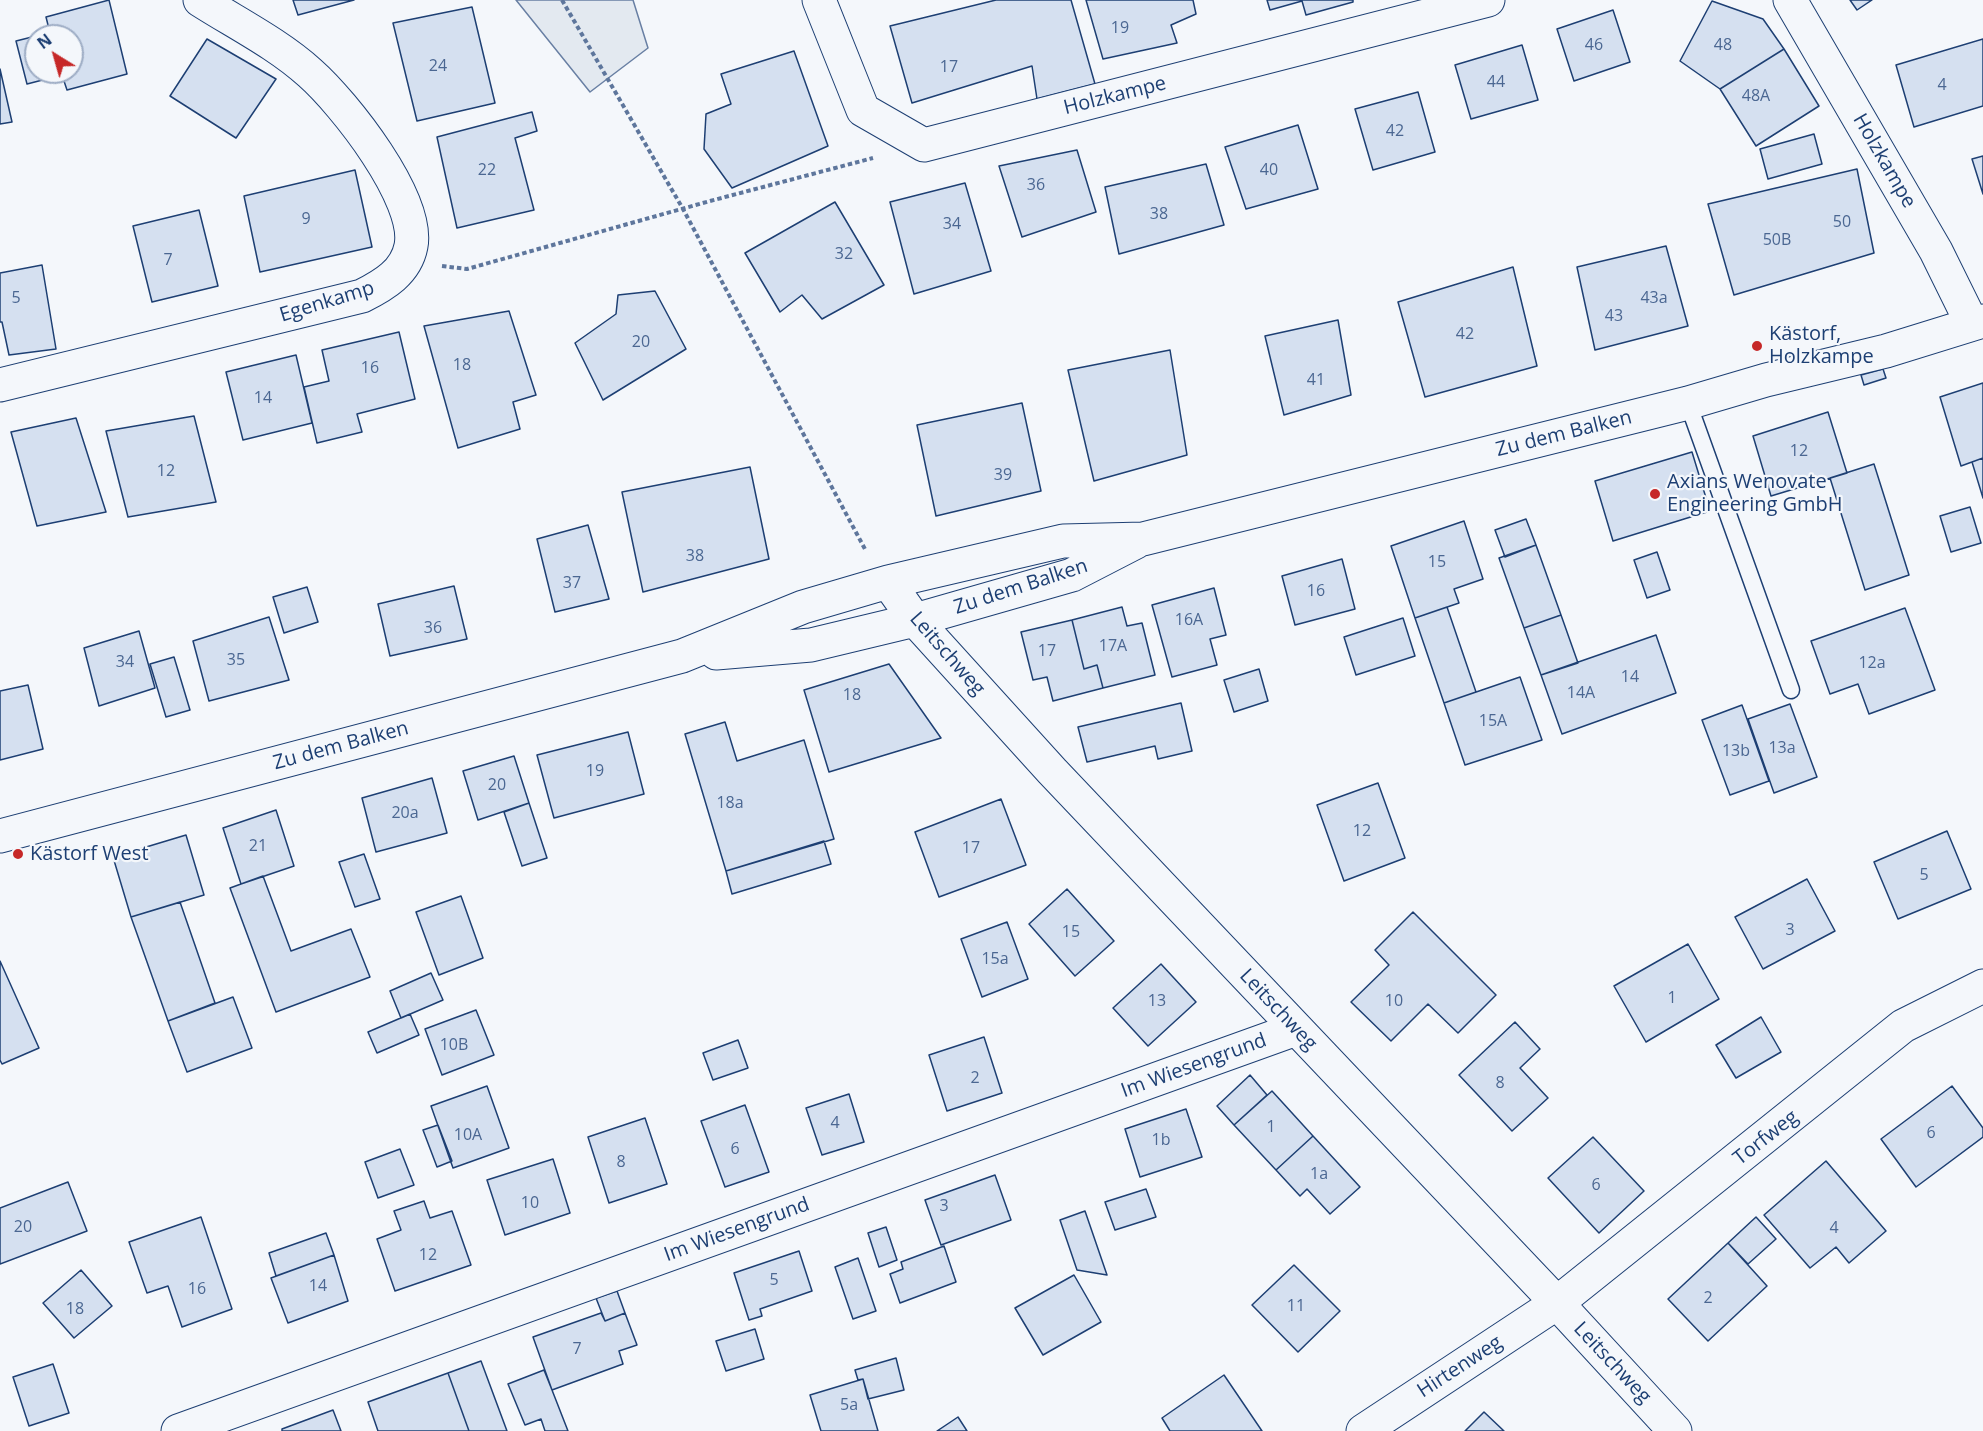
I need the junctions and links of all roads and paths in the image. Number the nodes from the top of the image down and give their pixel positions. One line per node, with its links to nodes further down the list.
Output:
1 (200, 0): 8 (street, Egenkamp)
2 (562, 0): 7 (path)
3 (819, 0): 6 (street)
4 (1488, 0): 6 (street, Holzkampe)
5 (1790, 0): 9 (street, Holzkampe)
6 (924, 145): 7 (path)
7 (683, 209): 8 (path); 13 (path)
8 (406, 261): 10 (street, Egenkamp)
9 (1978, 323): 11 (street, Zu dem Balken)
10 (0, 385)
11 (1688, 403): 12 (street, Zu dem Balken); 16 (lane)
12 (1143, 539): 13 (street, Zu dem Balken); 14 (street, Zu dem Balken)
13 (888, 582): 14 (street, Leitschweg); 15 (street, Zu dem Balken)
14 (915, 620): 15 (street, Zu dem Balken); 19 (street, Leitschweg)
15 (682, 656): 17 (street, Zu dem Balken)
16 (1791, 690)
17 (0, 836)
18 (1983, 986): 20 (street, Torfweg)
19 (1296, 1029): 20 (street, Leitschweg); 21 (street, Im Wiesengrund)
20 (1557, 1303): 22 (street, Hirtenweg); 23 (street, Leitschweg)
21 (178, 1431)
22 (1363, 1431)
23 (1675, 1431)

